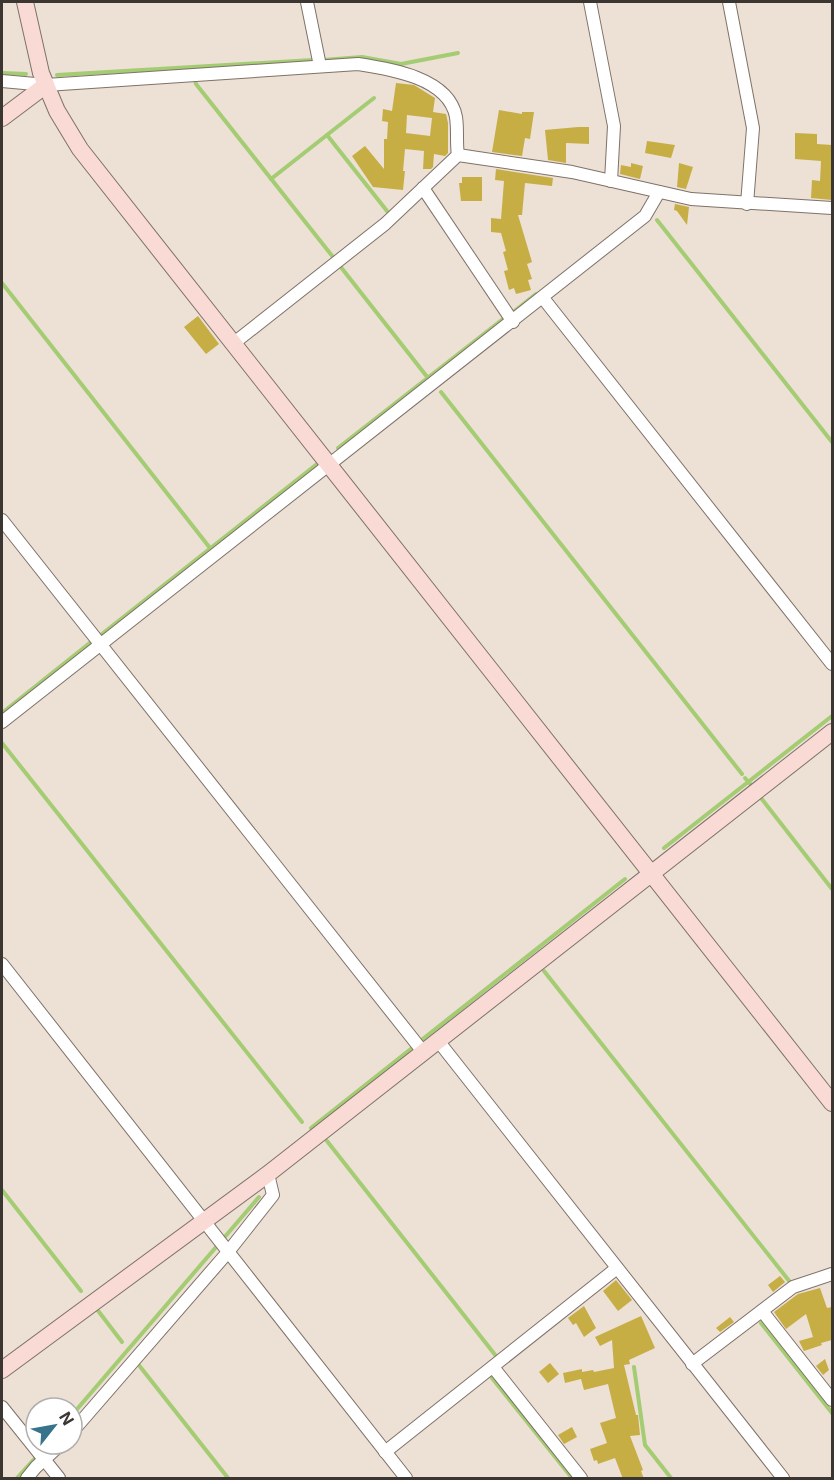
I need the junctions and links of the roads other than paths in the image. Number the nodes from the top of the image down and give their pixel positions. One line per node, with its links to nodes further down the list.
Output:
1 (25, 2): 7 (street)
2 (307, 2): 5 (street)
3 (590, 2): 10 (street)
4 (729, 2): 13 (street)
5 (320, 66): 7 (street); 9 (street)
6 (2, 81): 7 (street)
7 (46, 85): 8 (street); 17 (street)
8 (2, 118)
9 (458, 155): 10 (street); 11 (street)
10 (611, 181): 12 (street)
11 (423, 188): 16 (street); 17 (street)
12 (658, 192): 13 (street); 15 (street)
13 (747, 204): 14 (street)
14 (832, 210)
15 (543, 297): 16 (street); 21 (street)
16 (513, 322): 18 (street)
17 (234, 343): 18 (street)
18 (329, 465): 20 (street); 24 (street)
19 (2, 520): 20 (street)
20 (100, 644): 22 (street); 27 (street)
21 (832, 664)
22 (2, 722)
23 (832, 732): 24 (street)
24 (652, 873): 26 (street); 28 (street)
25 (2, 964): 30 (street)
26 (439, 1042): 27 (street); 32 (street)
27 (424, 1053): 29 (street)
28 (832, 1103)
29 (268, 1174): 30 (street); 31 (street)
30 (204, 1222): 31 (street); 37 (street)
31 (223, 1245): 40 (street); 42 (street)
32 (617, 1268): 35 (street); 36 (street)
33 (832, 1274): 34 (street)
34 (762, 1311): 35 (street); 38 (street)
35 (692, 1364): 48 (street)
36 (493, 1367): 42 (street); 47 (street)
37 (2, 1370)
38 (831, 1396)
39 (2, 1407): 41 (street)
40 (84, 1417)
41 (24, 1435)
42 (385, 1452): 46 (street)
43 (40, 1456): 44 (street); 45 (street)
44 (27, 1479)
45 (58, 1479)
46 (406, 1479)
47 (581, 1479)
48 (783, 1479)

